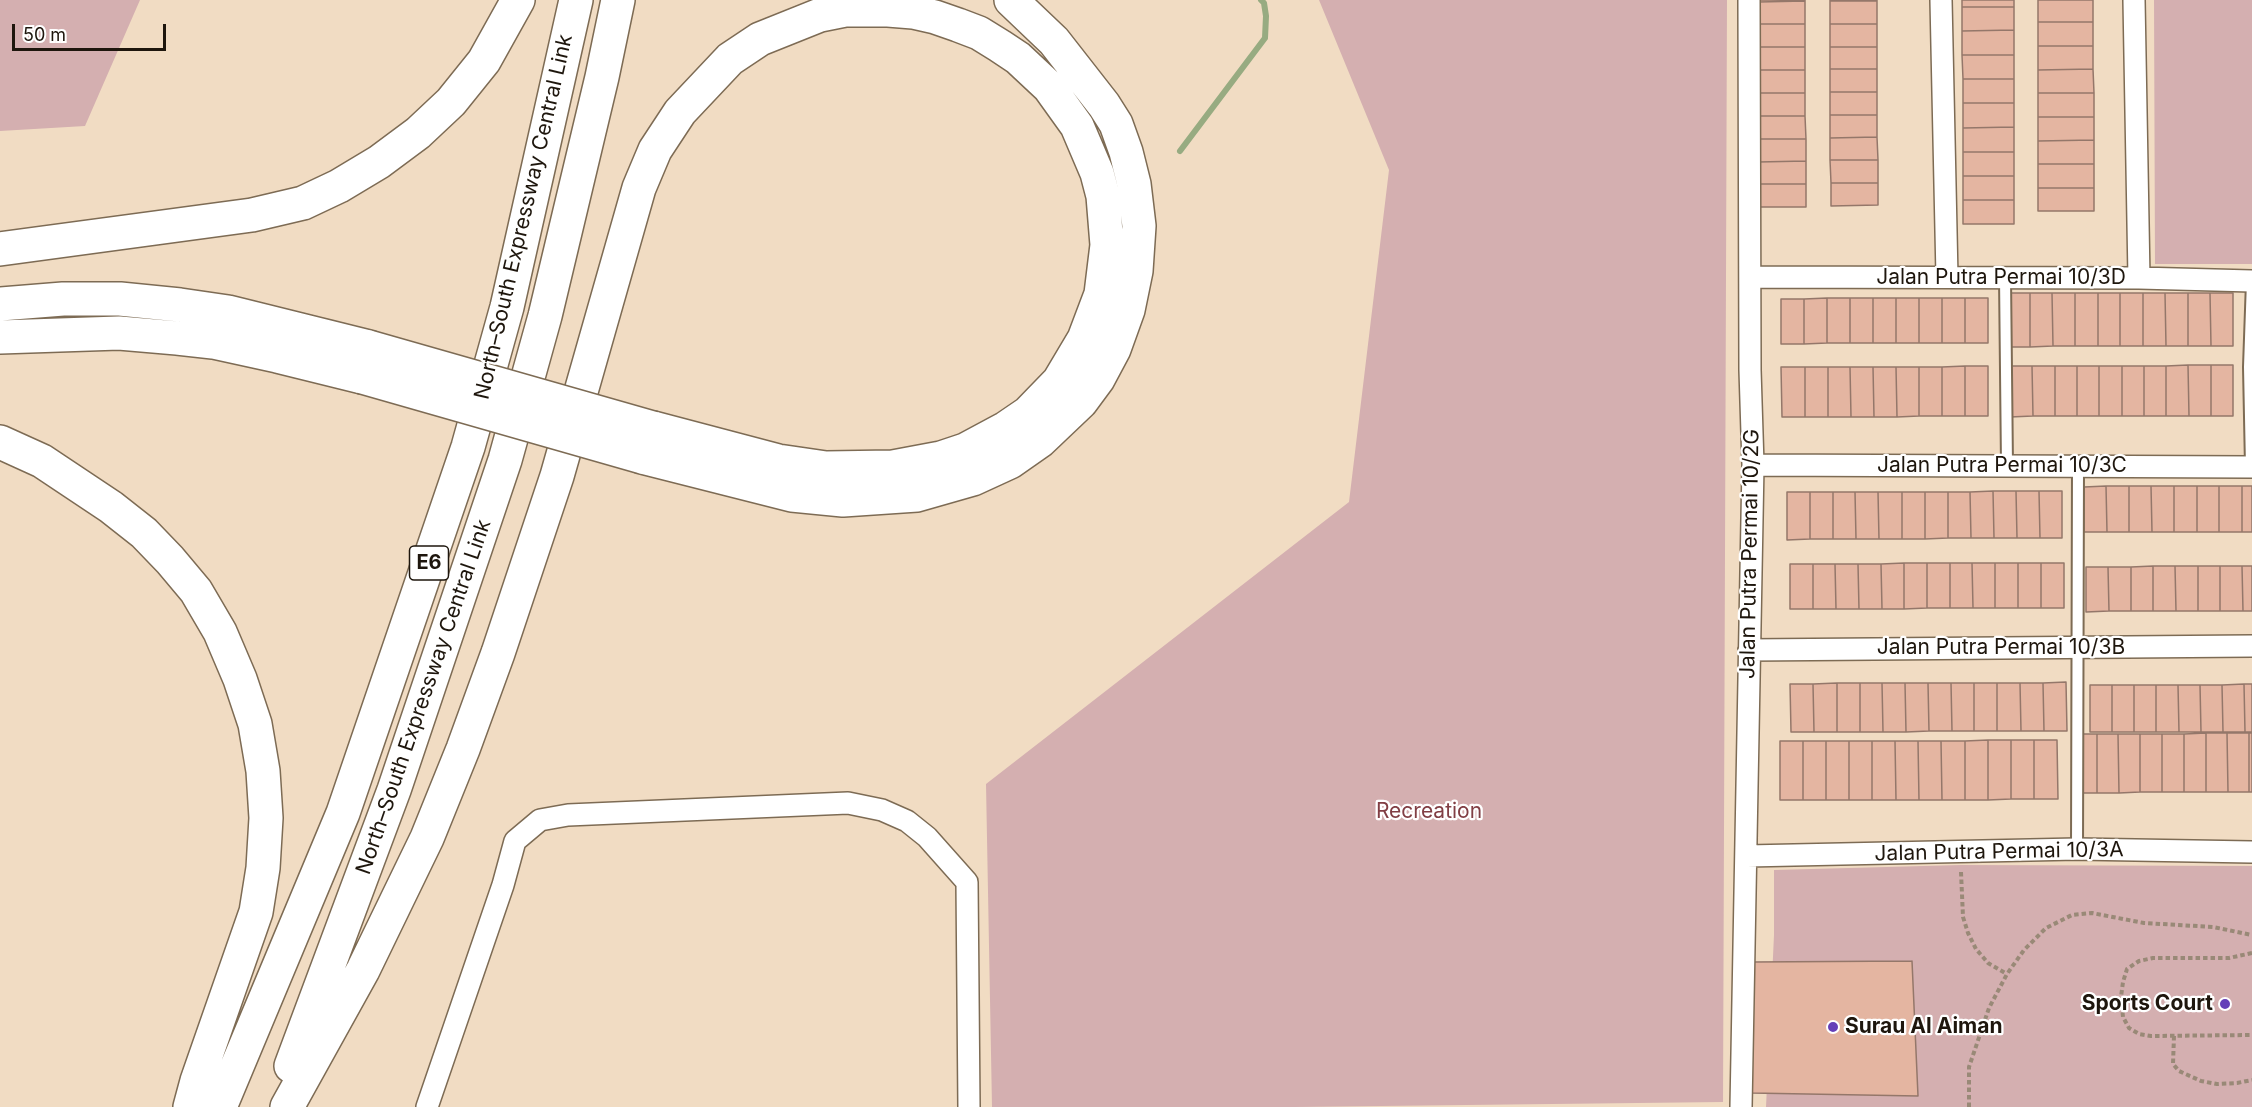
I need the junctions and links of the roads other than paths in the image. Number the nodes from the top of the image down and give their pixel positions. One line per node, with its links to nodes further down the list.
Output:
1 (518, 0): 8 (highway)
2 (576, 0): 30 (highway, North–South Expressway Central Link / E6)
3 (618, 0): 31 (highway, North–South Expressway Central Link / E6)
4 (1011, 0): 18 (highway)
5 (1749, 0): 9 (street, Jalan Putra Permai 10/2G)
6 (1941, 0): 11 (street)
7 (2134, 0): 12 (street)
8 (0, 249)
9 (1751, 277): 11 (street, Jalan Putra Permai 10/3D); 19 (street, Jalan Putra Permai 10/2G)
10 (2005, 277): 11 (street, Jalan Putra Permai 10/3D); 12 (street, Jalan Putra Permai 10/3D); 20 (lane)
11 (1947, 278)
12 (2139, 278): 13 (street, Jalan Putra Permai 10/3D)
13 (2252, 280): 22 (lane)
14 (0, 304): 16 (highway)
15 (0, 337): 16 (highway)
16 (365, 362): 18 (highway, bridge)
17 (0, 442): 29 (highway)
18 (648, 442): 32 (highway)
19 (1753, 465): 20 (street, Jalan Putra Permai 10/3C); 25 (street, Jalan Putra Permai 10/2G)
20 (2007, 466): 21 (street, Jalan Putra Permai 10/3C)
21 (2078, 466): 22 (street, Jalan Putra Permai 10/3C); 24 (lane)
22 (2251, 467)
23 (2252, 646): 24 (street, Jalan Putra Permai 10/3B)
24 (2079, 648): 25 (street, Jalan Putra Permai 10/3B); 26 (lane)
25 (1749, 650): 28 (street, Jalan Putra Permai 10/2G)
26 (2077, 849): 27 (street, Jalan Putra Permai 10/3A); 28 (street, Jalan Putra Permai 10/3A)
27 (2252, 852)
28 (1747, 856): 35 (street, Jalan Putra Permai 10/2G)
29 (190, 1107)
30 (220, 1107)
31 (275, 1107)
32 (287, 1107)
33 (427, 1107): 34 (street)
34 (969, 1107)
35 (1741, 1107)

